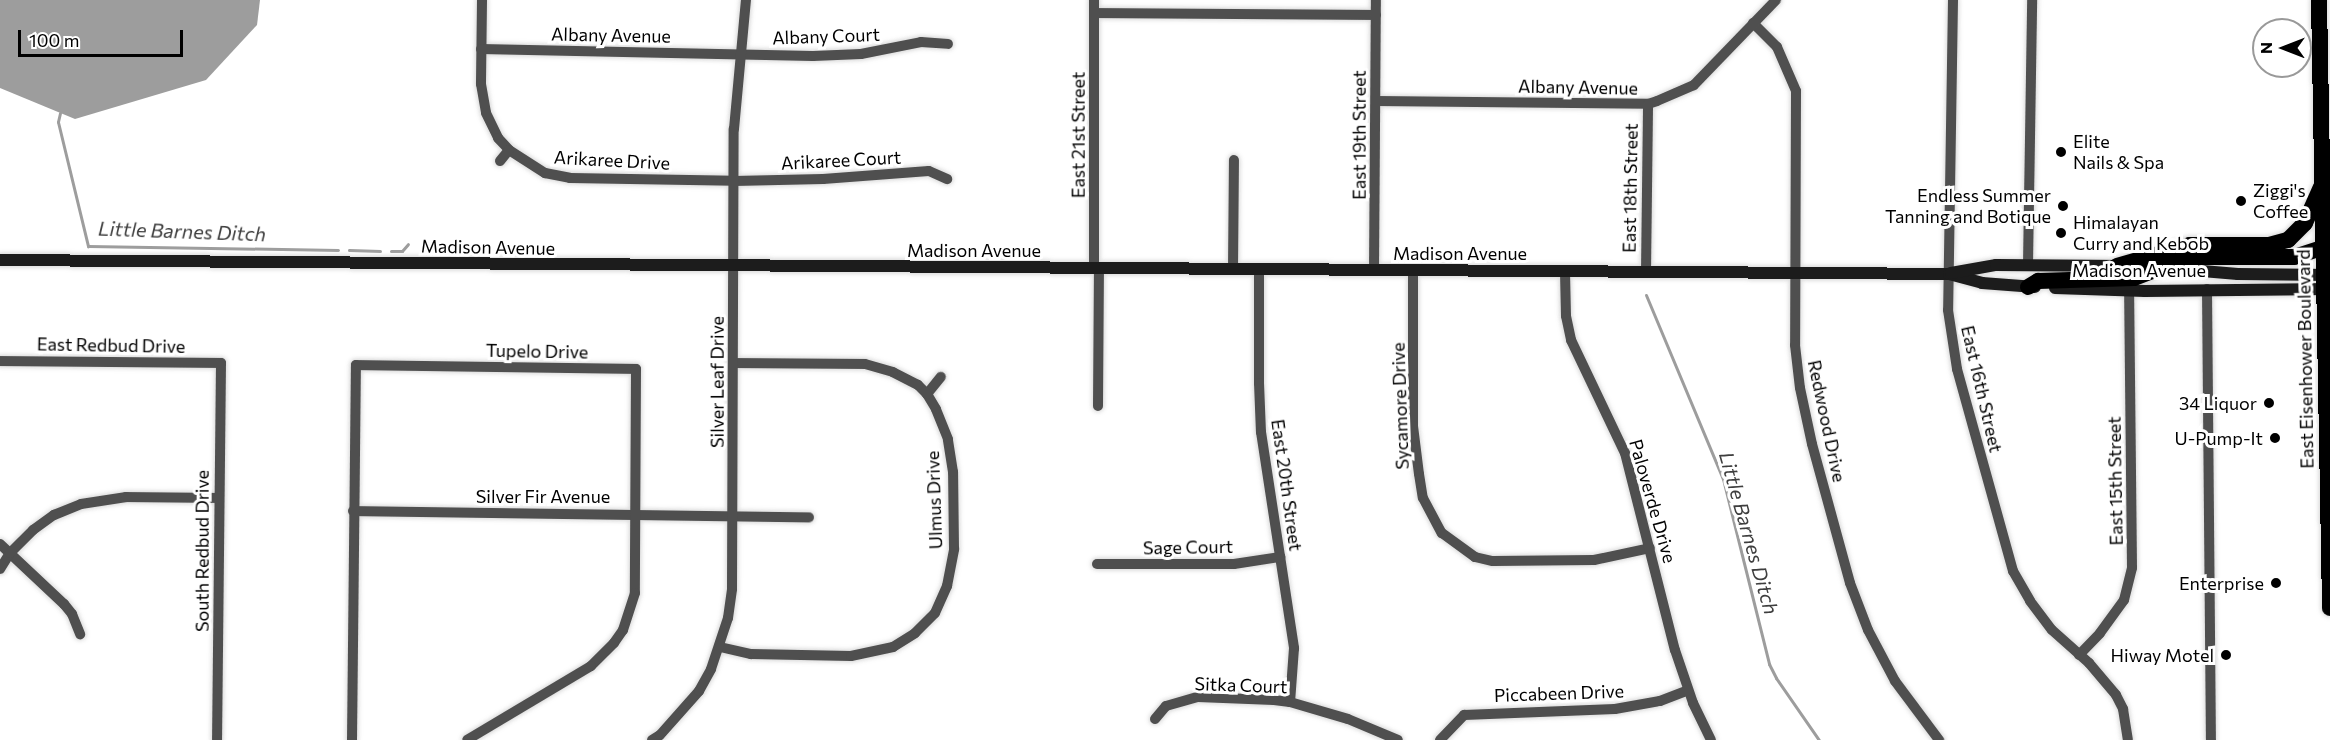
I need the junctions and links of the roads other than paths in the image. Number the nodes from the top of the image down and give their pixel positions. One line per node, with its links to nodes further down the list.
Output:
1 (482, 0): 13 (street, Arikaree Drive)
2 (746, 0): 14 (street, Silver Leaf Drive)
3 (1094, 0): 9 (street, East 21st Street)
4 (1376, 0): 10 (street, East 19th Street)
5 (1776, 0): 11 (street, Albany Avenue)
6 (1953, 0): 37 (street, East 16th Street)
7 (2032, 0): 25 (street)
8 (2319, 0): 22 (highway, East Eisenhower Boulevard)
9 (1094, 13): 10 (street); 29 (street, East 21st Street)
10 (1376, 15): 15 (street, East 19th Street)
11 (1753, 23): 16 (street, Albany Avenue); 36 (street, Redwood Drive)
12 (948, 44): 14 (street, Albany Court)
13 (481, 49): 14 (street, Albany Avenue); 17 (street, Arikaree Drive)
14 (740, 53): 21 (street, Silver Leaf Drive)
15 (1376, 101): 16 (street, Albany Avenue); 32 (street, East 19th Street)
16 (1648, 104): 35 (street, East 18th Street)
17 (509, 150): 18 (street); 21 (street, Arikaree Drive)
18 (500, 160)
19 (1234, 160): 30 (street)
20 (947, 179): 21 (street, Arikaree Court)
21 (734, 181): 27 (street, Silver Leaf Drive)
22 (2322, 186): 23 (highway, East Eisenhower Boulevard); 26 (highway)
23 (2326, 248): 28 (highway); 38 (highway, East Eisenhower Boulevard)
24 (0, 261): 27 (main road, Madison Avenue)
25 (2028, 265): 26 (main road, Madison Avenue); 37 (main road, Madison Avenue)
26 (2117, 266): 28 (main road, Madison Avenue)
27 (734, 267): 29 (main road, Madison Avenue); 45 (street, Silver Leaf Drive)
28 (2163, 268): 38 (main road, Madison Avenue); 39 (highway)
29 (1097, 269): 30 (main road, Madison Avenue); 48 (street, East 21st Street)
30 (1233, 270): 31 (main road, Madison Avenue)
31 (1259, 270): 32 (main road, Madison Avenue); 57 (street, East 20th Street)
32 (1374, 271): 33 (main road, Madison Avenue)
33 (1413, 271): 34 (main road, Madison Avenue); 55 (street, Sycamore Drive)
34 (1565, 272): 35 (main road, Madison Avenue); 55 (street, Paloverde Drive)
35 (1646, 272): 36 (main road, Madison Avenue)
36 (1796, 273): 37 (main road, Madison Avenue); 74 (street, Redwood Drive)
37 (1948, 274): 39 (main road, Madison Avenue); 63 (street, East 16th Street)
38 (2327, 282): 40 (main road, Madison Avenue); 42 (highway, East Eisenhower Boulevard)
39 (2028, 287): 41 (main road, Madison Avenue)
40 (2207, 289): 41 (main road, Madison Avenue); 76 (street)
41 (2129, 291): 63 (street, East 15th Street)
42 (2327, 337): 60 (highway, East Eisenhower Boulevard)
43 (0, 361): 44 (street, East Redbud Drive)
44 (221, 363): 49 (street, South Redbud Drive)
45 (734, 363): 47 (street); 52 (street, Silver Leaf Drive)
46 (941, 377): 47 (street)
47 (927, 394): 62 (street, Ulmus Drive)
48 (1098, 406)
49 (219, 498): 56 (street); 68 (street, South Redbud Drive)
50 (353, 511): 51 (street, Silver Fir Avenue); 51 (street, Tupelo Drive); 69 (street, Tupelo Drive)
51 (635, 514): 52 (street, Silver Fir Avenue); 70 (street, Tupelo Drive)
52 (732, 516): 53 (street, Silver Fir Avenue); 62 (street, Silver Leaf Drive)
53 (809, 517)
54 (0, 544): 56 (street)
55 (1650, 549): 64 (street, Paloverde Drive)
56 (9, 553): 59 (street); 61 (street)
57 (1280, 557): 58 (street, Sage Court); 65 (street, East 20th Street)
58 (1097, 564)
59 (0, 568)
60 (2330, 608)
61 (80, 634)
62 (720, 647): 67 (street, Silver Leaf Drive)
63 (2079, 655): 75 (street, East 16th Street)
64 (1688, 690): 72 (street, Piccabeen Drive); 73 (street, Paloverde Drive)
65 (1290, 702): 66 (street, Sitka Court); 71 (street, Sitka Court)
66 (1155, 719)
67 (659, 738)
68 (218, 740)
69 (352, 740)
70 (467, 740)
71 (1398, 740)
72 (1440, 740)
73 (1711, 740)
74 (1939, 740)
75 (2128, 740)
76 (2211, 740)

